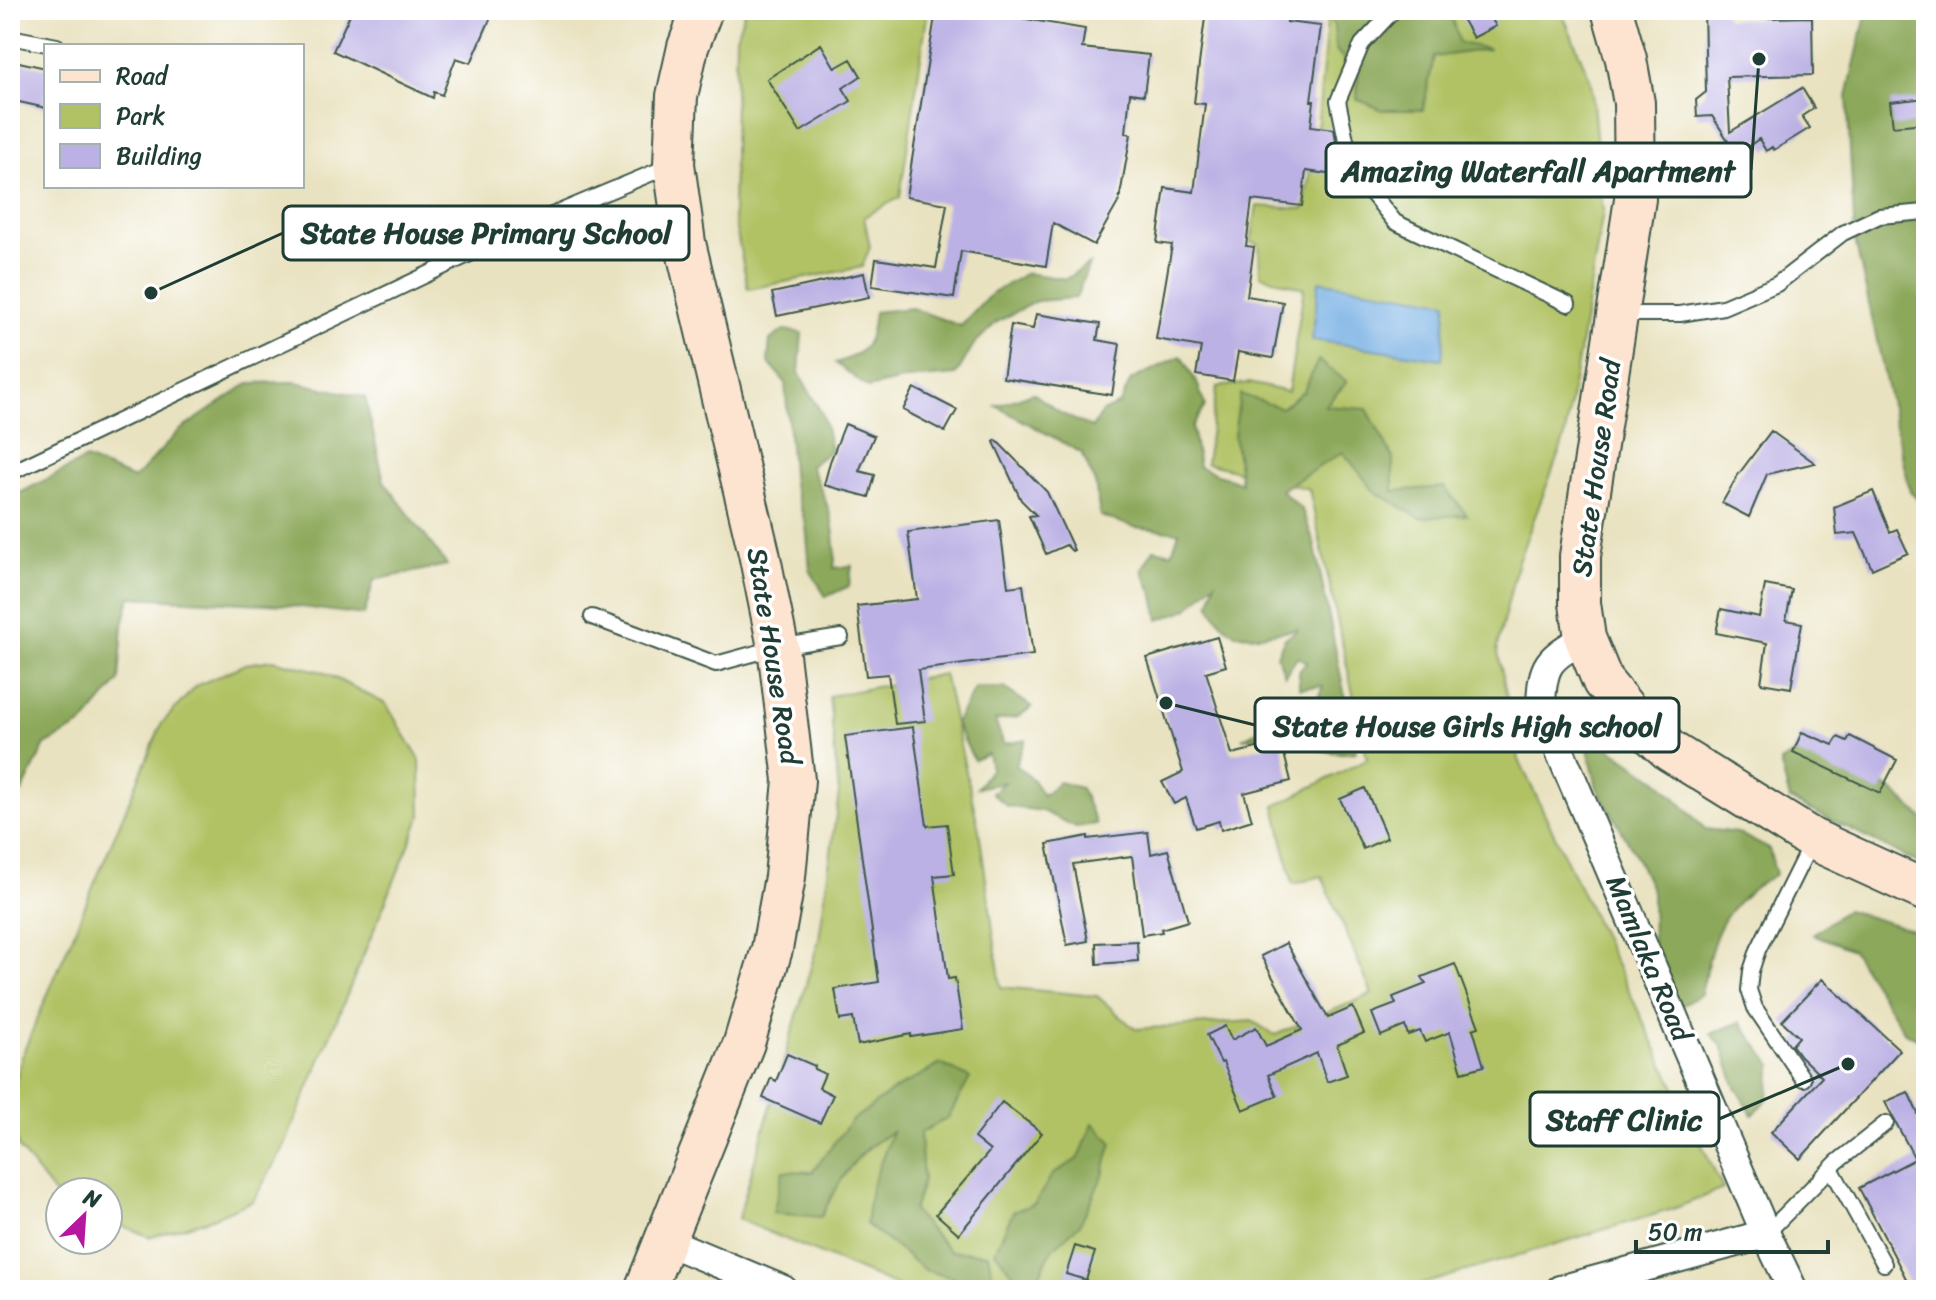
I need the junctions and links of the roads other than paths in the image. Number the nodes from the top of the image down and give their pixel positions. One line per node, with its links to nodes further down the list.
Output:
1 (702, 10): 6 (street, State House Road)
2 (1394, 10): 8 (lane)
3 (1612, 10): 9 (street, State House Road)
4 (10, 37): 5 (lane)
5 (47, 44)
6 (674, 164): 10 (lane); 14 (street, State House Road)
7 (1926, 212): 9 (lane)
8 (1568, 304)
9 (1618, 314): 13 (street, State House Road)
10 (10, 473)
11 (592, 617): 14 (lane)
12 (841, 637): 14 (lane)
13 (1585, 638): 15 (street, State House Road); 20 (street, Mamlaka Road)
14 (778, 647): 21 (street, State House Road)
15 (1812, 839): 16 (street, State House Road); 17 (lane)
16 (1926, 891)
17 (1803, 1079)
18 (1886, 1123): 19 (lane)
19 (1831, 1168): 20 (lane); 22 (lane)
20 (1766, 1234): 25 (street); 26 (street, Mamlaka Road)
21 (666, 1241): 23 (street, State House Road); 24 (street)
22 (1884, 1264)
23 (645, 1290)
24 (783, 1290)
25 (1560, 1290)
26 (1793, 1290)

